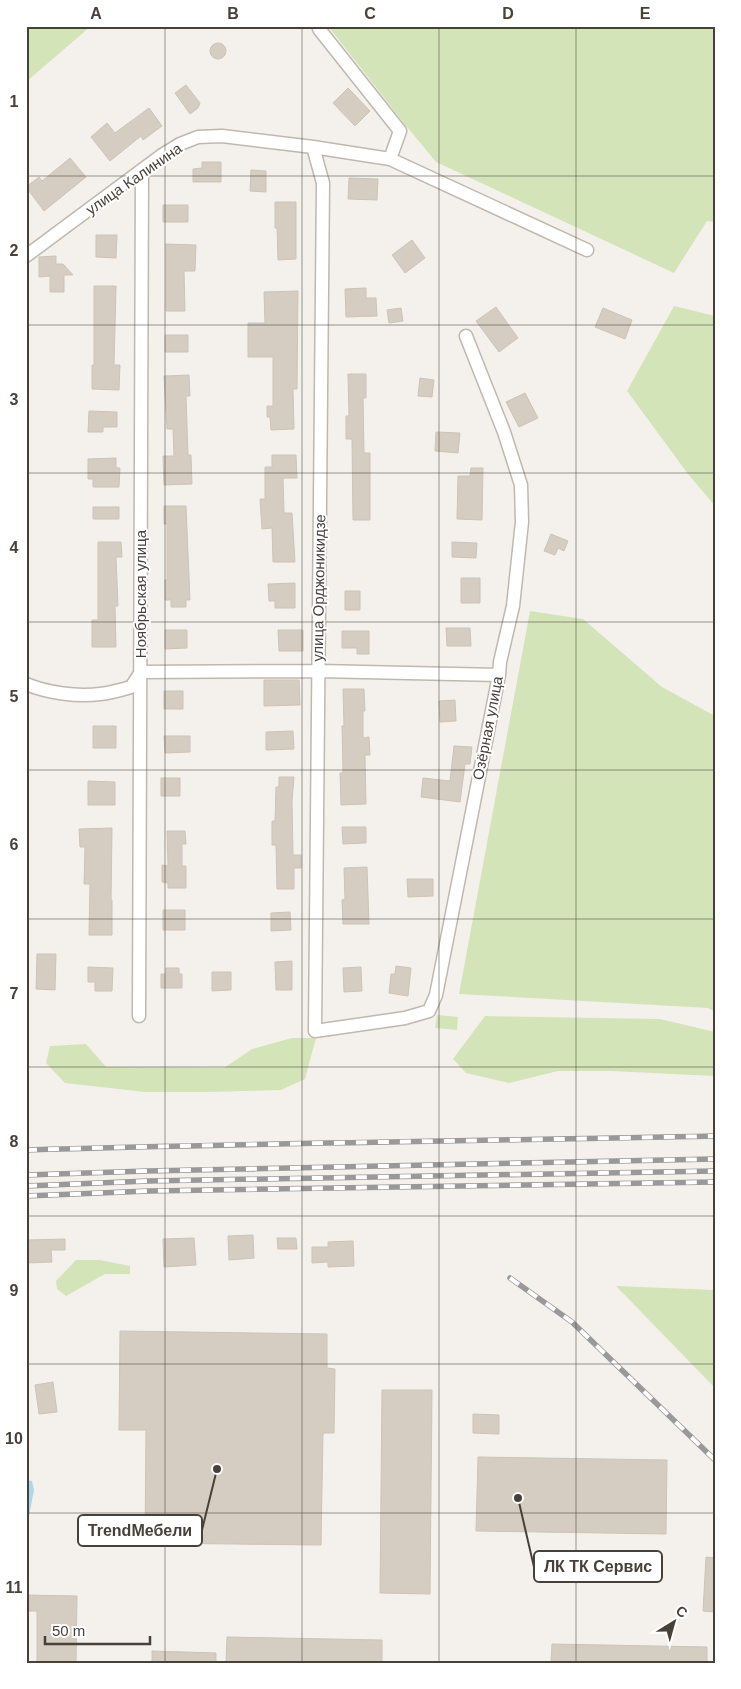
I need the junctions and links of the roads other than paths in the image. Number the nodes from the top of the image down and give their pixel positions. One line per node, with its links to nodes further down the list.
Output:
1 (319, 30): 3 (street)
2 (312, 147): 3 (street, улица Калинина); 4 (street, улица Калинина); 9 (street, улица Орджоникидзе)
3 (390, 159): 5 (street, улица Калинина)
4 (142, 171): 6 (street, улица Калинина); 8 (street, Ноябрьская улица)
5 (587, 250)
6 (26, 256)
7 (466, 336): 10 (street, Озёрная улица)
8 (141, 672): 9 (street); 11 (street); 12 (street, Ноябрьская улица)
9 (318, 672): 10 (street); 13 (street, улица Орджоникидзе)
10 (499, 675): 13 (street, Озёрная улица)
11 (26, 684)
12 (139, 1016)
13 (315, 1031)

